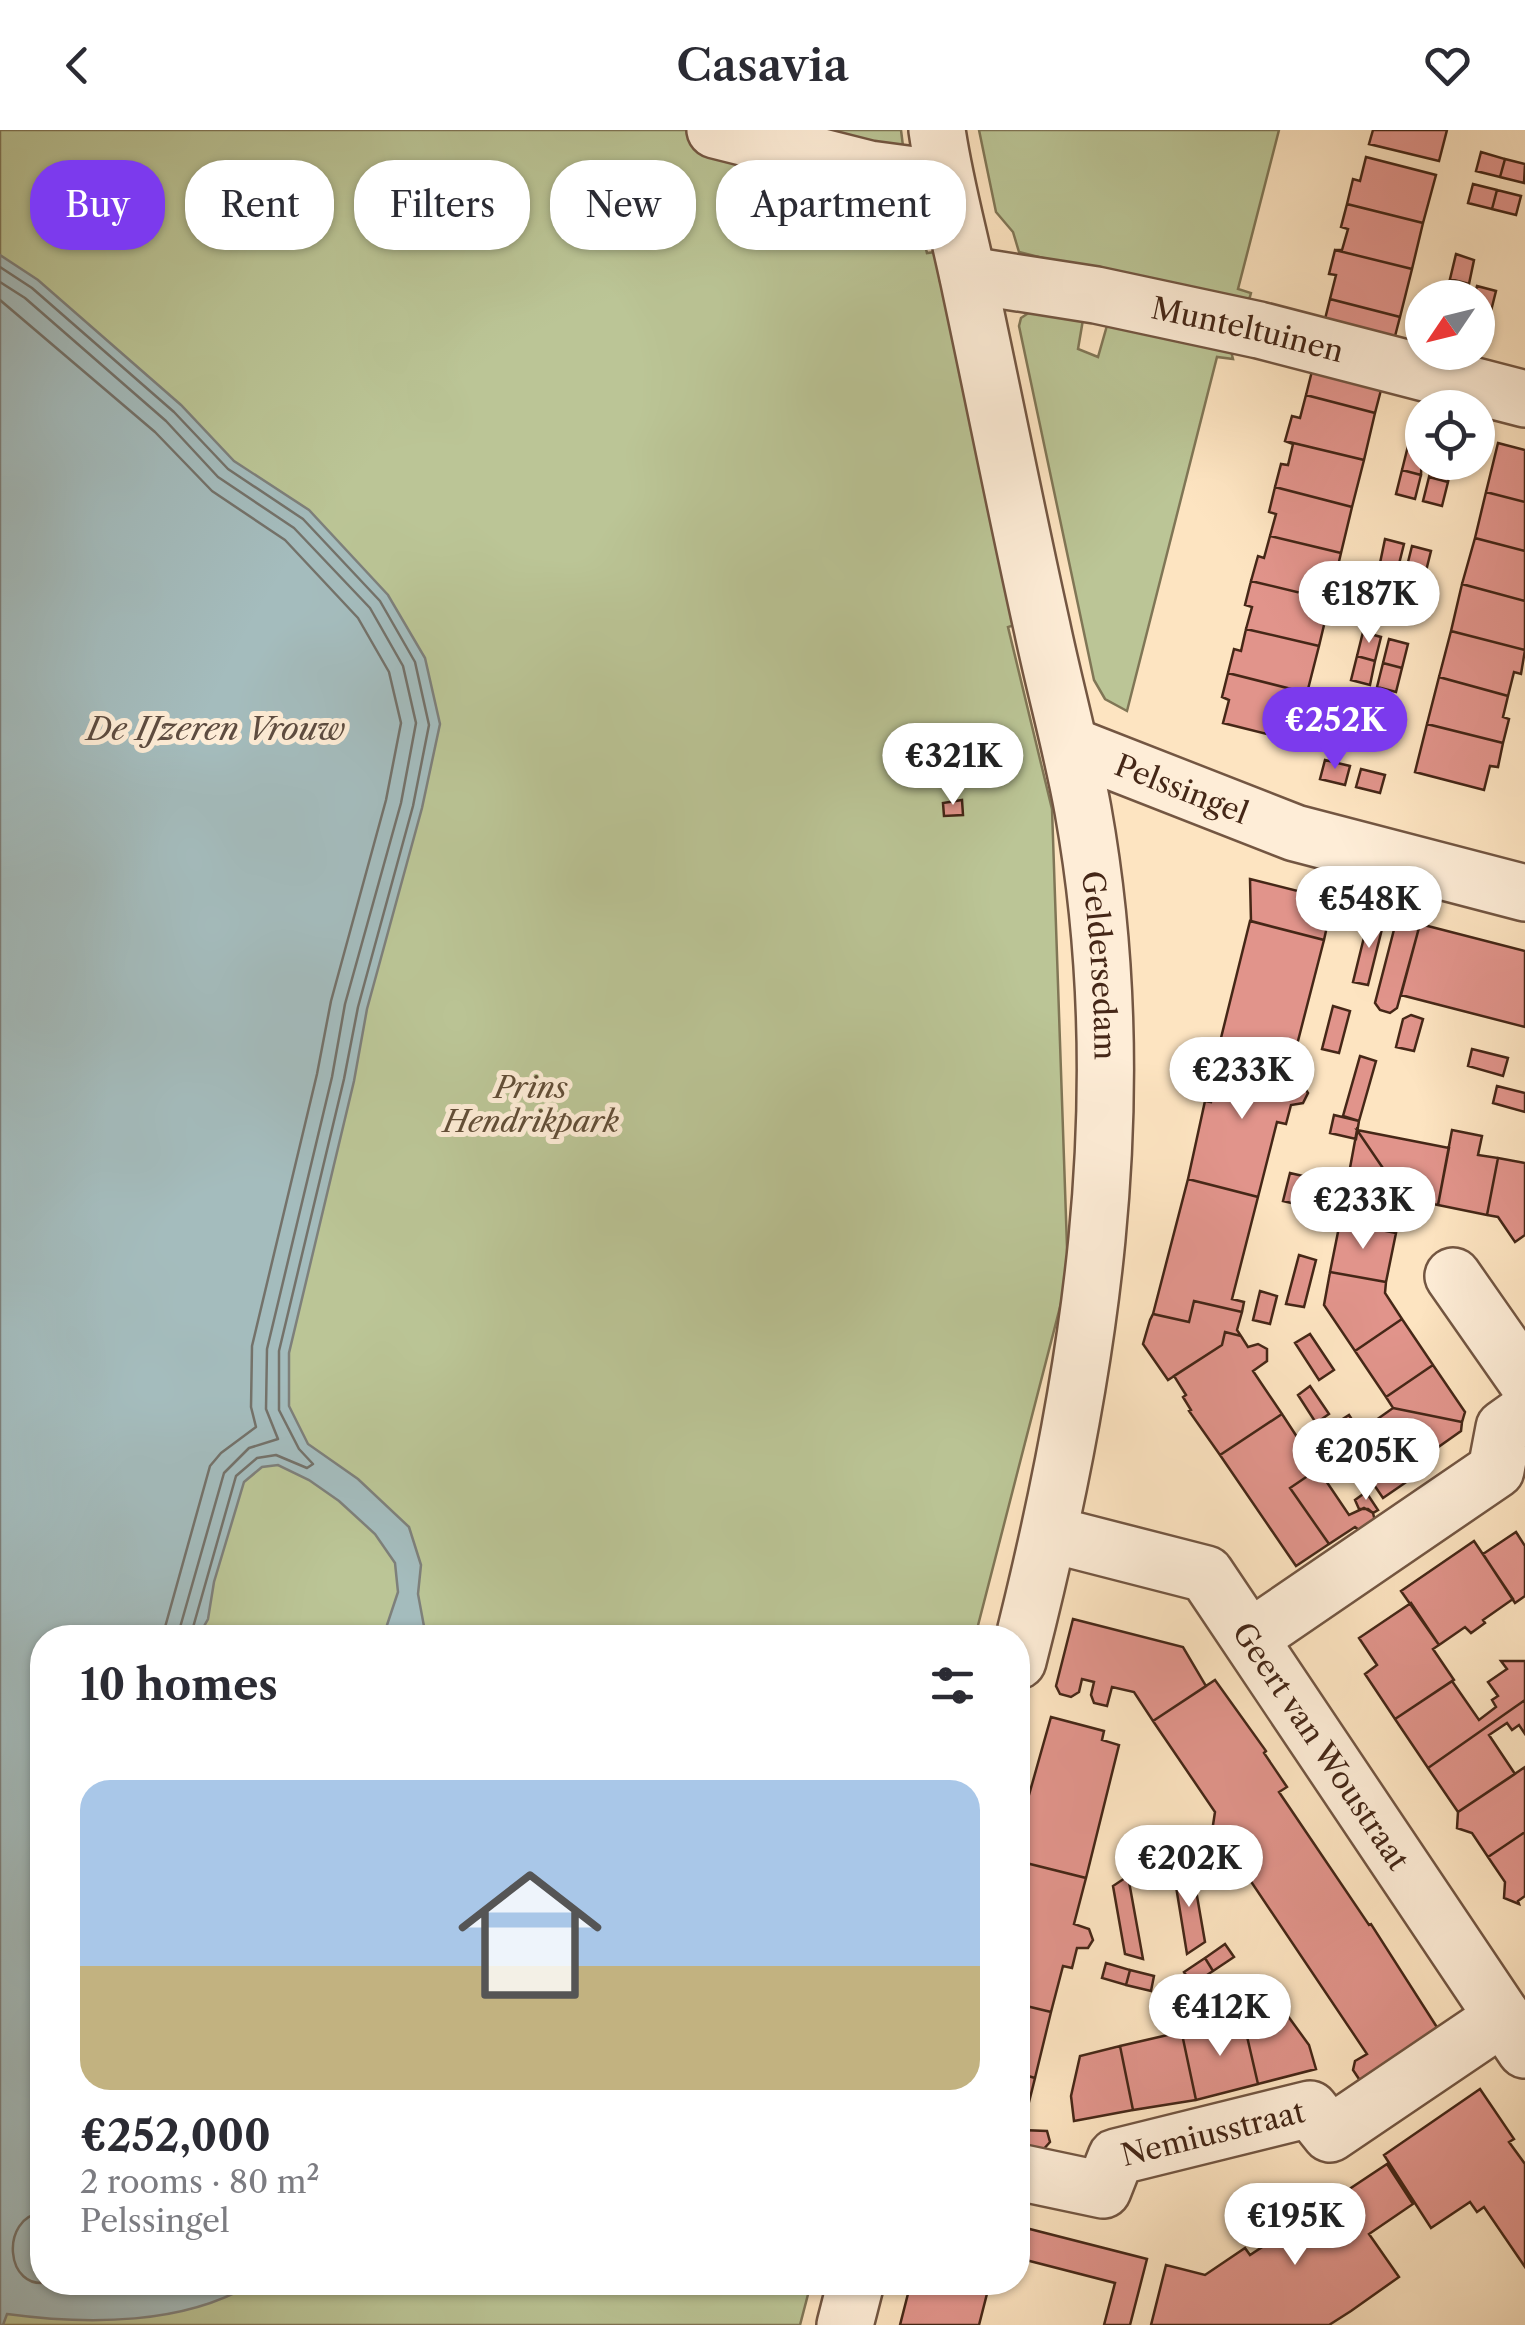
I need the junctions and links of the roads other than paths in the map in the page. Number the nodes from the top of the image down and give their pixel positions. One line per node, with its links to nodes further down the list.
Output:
1 (714, 130): 2 (street)
2 (941, 155): 3 (street, Geldersedam)
3 (968, 276): 4 (street, Munteltuinen); 5 (street, Geldersedam)
4 (1525, 400)
5 (1070, 745): 6 (street, Pelssingel); 10 (street, Geldersedam)
6 (1525, 893)
7 (1454, 1276): 8 (street)
8 (1525, 1380)
9 (1525, 1413): 12 (street)
10 (1050, 1534): 11 (street, Geldersedam); 12 (street, Geert van Woustraat)
11 (1027, 1625)
12 (1250, 1638): 13 (street, Geert van Woustraat)
13 (1514, 2034): 14 (street, Nemiusstraat)
14 (1030, 2175)
15 (852, 2295): 16 (street)
16 (844, 2325)

